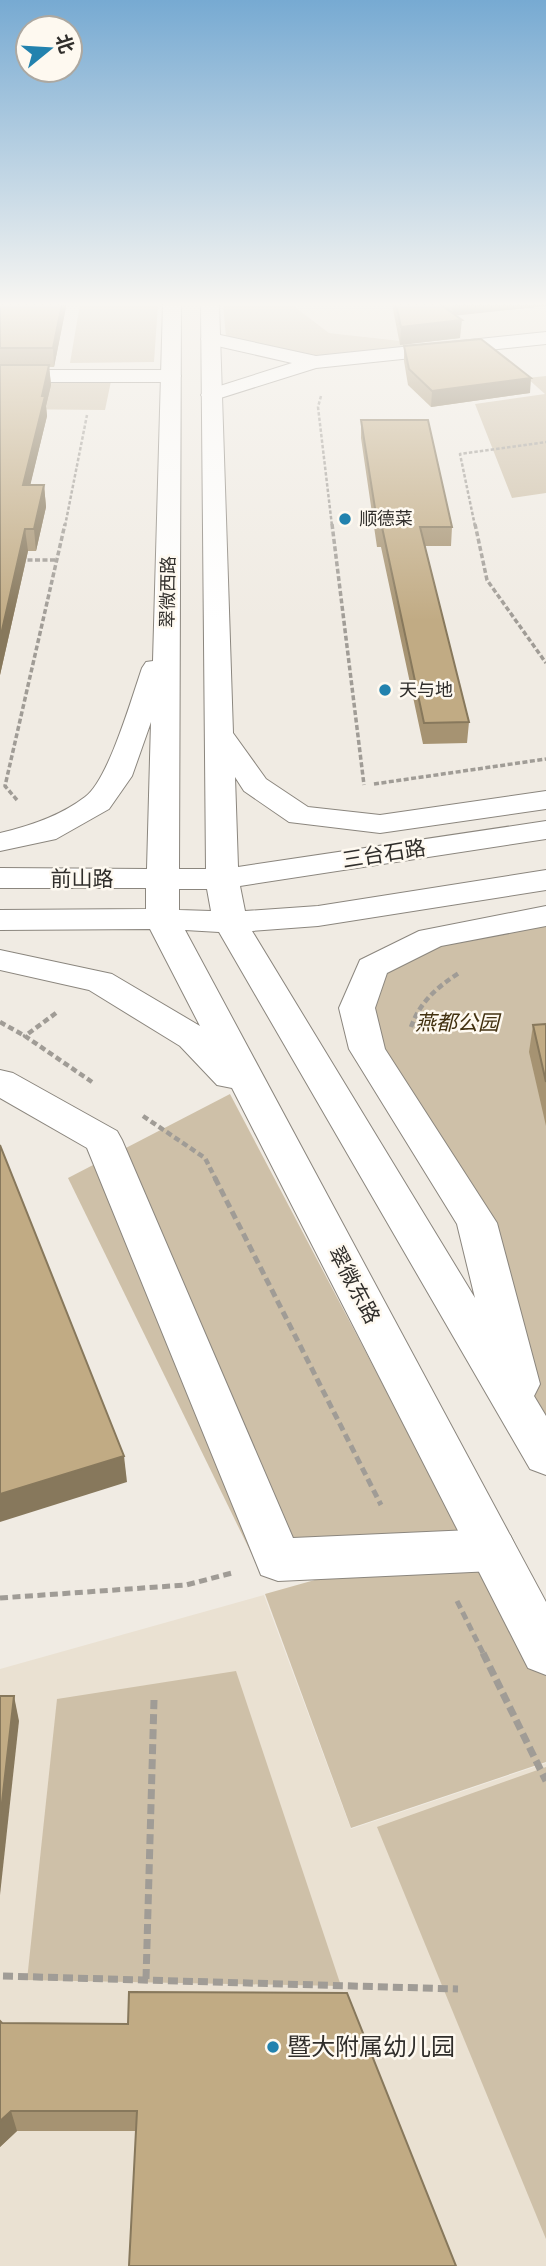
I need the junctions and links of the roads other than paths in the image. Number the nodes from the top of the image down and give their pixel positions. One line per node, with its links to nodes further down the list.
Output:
1 (171, 410): 3 (main road, 翠微西路)
2 (211, 410): 4 (main road)
3 (167, 637): 7 (main road); 9 (main road, 翠微西路)
4 (219, 733): 5 (main road); 10 (main road)
5 (546, 800)
6 (546, 830): 10 (main road, 三台石路)
7 (0, 842)
8 (0, 878): 9 (main road, 前山路)
9 (163, 879): 10 (main road, 三台石路); 13 (main road, 翠微西路)
10 (222, 879): 15 (main road)
11 (546, 880): 15 (main road)
12 (546, 916): 19 (main road)
13 (162, 919): 14 (main road, 前山路); 15 (main road, 前山路); 18 (main road, 翠微东路)
14 (0, 920)
15 (230, 922): 19 (main road)
16 (0, 960): 18 (main road)
17 (0, 1082): 20 (main road)
18 (261, 1107): 20 (main road, 翠微东路)
19 (537, 1441)
20 (493, 1550): 21 (main road, 翠微东路)
21 (546, 1652)

